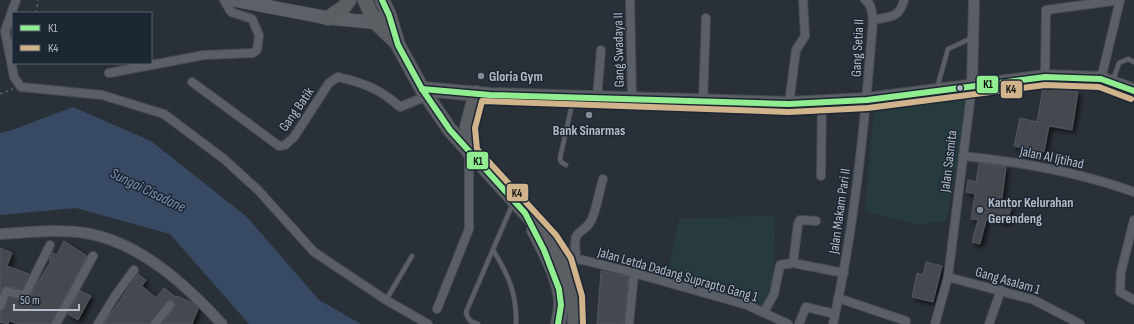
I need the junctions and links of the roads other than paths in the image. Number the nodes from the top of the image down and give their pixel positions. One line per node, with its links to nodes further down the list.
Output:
1 (16, 0): 61 (street)
2 (224, 0): 22 (street)
3 (234, 0): 14 (main road)
4 (349, 0): 14 (highway)
5 (365, 0): 17 (highway)
6 (382, 0): 13 (highway)
7 (630, 0): 33 (street, Gang Swadaya II)
8 (803, 0): 37 (street)
9 (865, 0): 16 (street, Gang Setia II)
10 (904, 0): 16 (street)
11 (974, 0): 18 (street, Jalan Sasmita)
12 (1120, 0): 23 (street); 24 (street)
13 (390, 15): 17 (main road); 19 (highway)
14 (328, 18): 17 (main road)
15 (706, 18): 35 (street)
16 (873, 20): 34 (street, Gang Setia II)
17 (374, 21): 19 (highway)
18 (973, 38): 26 (street, Jalan Sasmita); 27 (lane)
19 (398, 45): 29 (highway)
20 (601, 50): 32 (street)
21 (1134, 62): 24 (lane)
22 (109, 73)
23 (1045, 78): 24 (highway); 26 (highway)
24 (1107, 81): 28 (highway)
25 (192, 82): 29 (street, Gang Batik)
26 (972, 86): 27 (highway); 39 (street, Jalan Sasmita)
27 (937, 90): 34 (highway)
28 (1134, 91)
29 (424, 92): 30 (highway); 38 (highway)
30 (476, 93): 31 (highway); 38 (highway)
31 (573, 98): 32 (highway); 40 (lane)
32 (597, 98): 33 (highway)
33 (632, 100): 35 (highway)
34 (867, 100): 36 (highway); 57 (street, Jalan Makam Pari II)
35 (703, 102): 37 (highway)
36 (822, 102): 37 (highway); 41 (street)
37 (789, 104)
38 (469, 152): 44 (highway); 65 (street)
39 (963, 156): 43 (street, Jalan Al Ijtihad); 58 (street, Jalan Sasmita)
40 (566, 165)
41 (821, 176)
42 (603, 179): 51 (street)
43 (1134, 192)
44 (514, 201): 45 (highway); 50 (lane)
45 (525, 213): 51 (highway); 76 (highway)
46 (816, 220): 54 (street)
47 (1134, 220): 62 (street)
48 (0, 234): 69 (street)
49 (50, 245): 64 (street)
50 (493, 250): 74 (lane); 75 (lane)
51 (558, 252): 56 (street, Jalan Letda Dadang Suprapto Gang 1); 77 (highway)
52 (93, 256): 70 (street)
53 (412, 256): 61 (lane)
54 (793, 263): 57 (street); 66 (street)
55 (134, 270): 71 (street)
56 (634, 273): 66 (street, Jalan Letda Dadang Suprapto Gang 1); 78 (street)
57 (844, 273): 60 (street, Jalan Makam Pari II)
58 (948, 276): 59 (street, Gang Asalam 1); 82 (street, Jalan Sasmita)
59 (1001, 290): 83 (street); 84 (street, Gang Asalam 1)
60 (838, 298): 67 (street, Jalan Makam Pari II); 68 (street)
61 (386, 300): 73 (street)
62 (1134, 300)
63 (170, 305): 72 (street)
64 (0, 306)
65 (437, 309)
66 (764, 312): 79 (street, Jalan Letda Dadang Suprapto Gang 1)
67 (835, 314): 80 (street); 81 (street, Jalan Makam Pari II)
68 (906, 321)
69 (220, 323)
70 (56, 324)
71 (98, 324)
72 (155, 324)
73 (428, 324)
74 (478, 324)
75 (516, 324)
76 (558, 324)
77 (574, 324)
78 (629, 324)
79 (788, 324)
80 (798, 324)
81 (833, 324)
82 (935, 324)
83 (990, 324)
84 (1080, 324)

